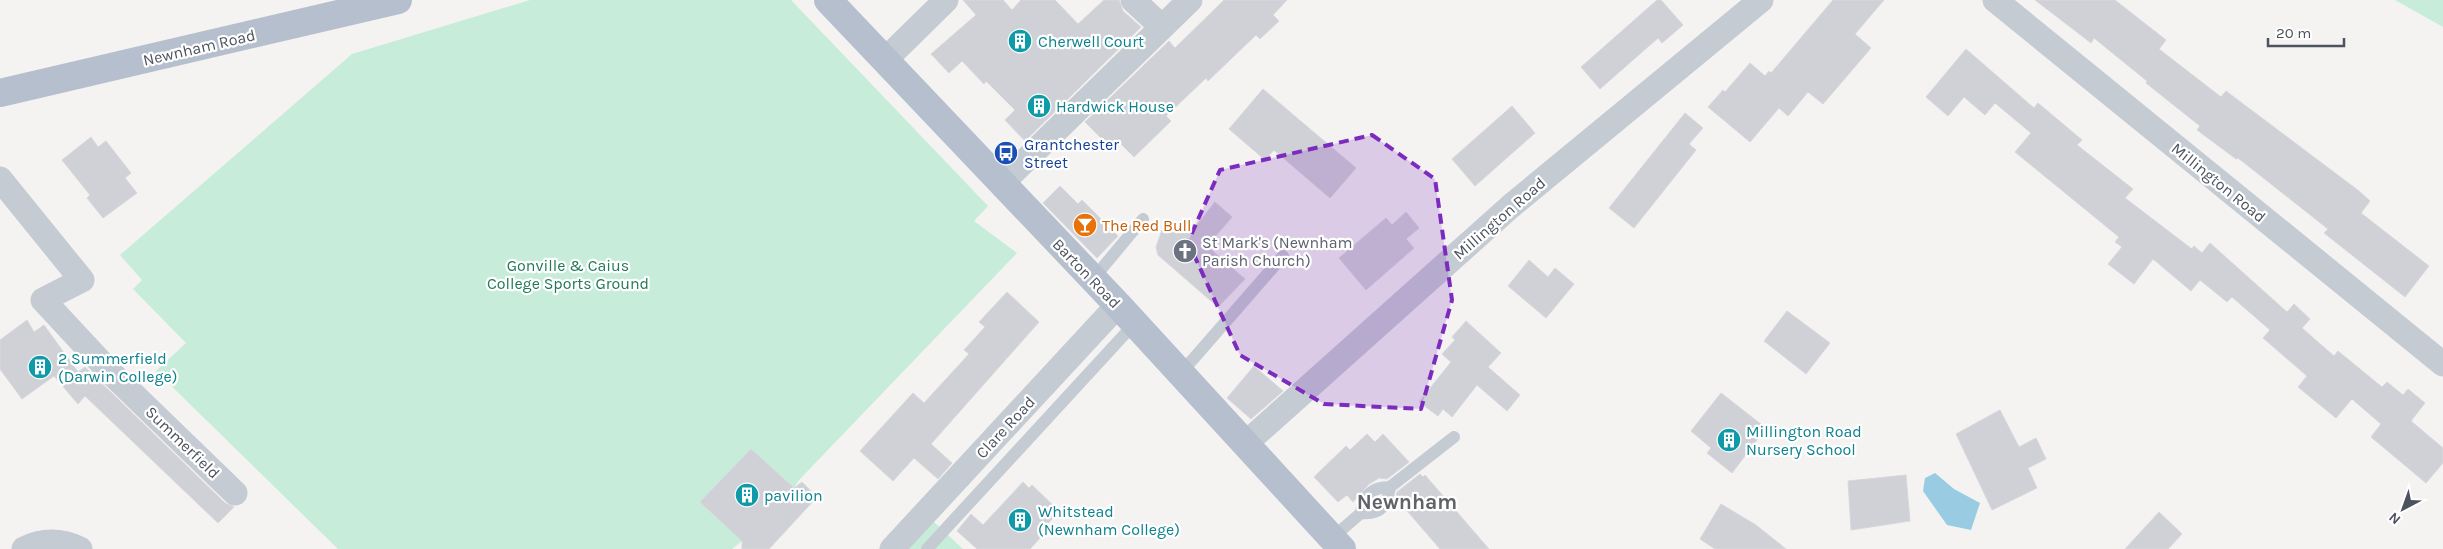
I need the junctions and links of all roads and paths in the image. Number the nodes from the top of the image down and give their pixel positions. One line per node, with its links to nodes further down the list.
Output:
1 (398, 0): 10 (main road, Newnham Road)
2 (828, 0): 9 (main road, Barton Road)
3 (946, 0): 9 (street)
4 (1133, 0): 8 (street)
5 (1190, 0): 8 (street)
6 (1761, 0): 20 (street, Millington Road)
7 (1995, 0): 17 (street, Millington Road)
8 (1162, 27): 12 (street)
9 (885, 60): 12 (main road, Barton Road)
10 (0, 93)
11 (0, 179): 22 (street, Summerfield)
12 (1002, 183): 15 (main road, Barton Road)
13 (1143, 219): 15 (lane)
14 (1283, 256): 18 (lane)
15 (1093, 279): 16 (main road, Barton Road)
16 (1127, 314): 18 (main road, Barton Road); 27 (street, Clare Road); 28 (lane)
17 (2443, 364)
18 (1181, 373): 20 (main road, Barton Road)
19 (1454, 437): 21 (lane)
20 (1245, 444): 24 (main road, Barton Road)
21 (1390, 487): 23 (lane); 23 (lane)
22 (235, 493)
23 (1360, 513): 24 (lane)
24 (1337, 543)
25 (24, 549): 26 (street)
26 (80, 549)
27 (892, 549)
28 (927, 549)

